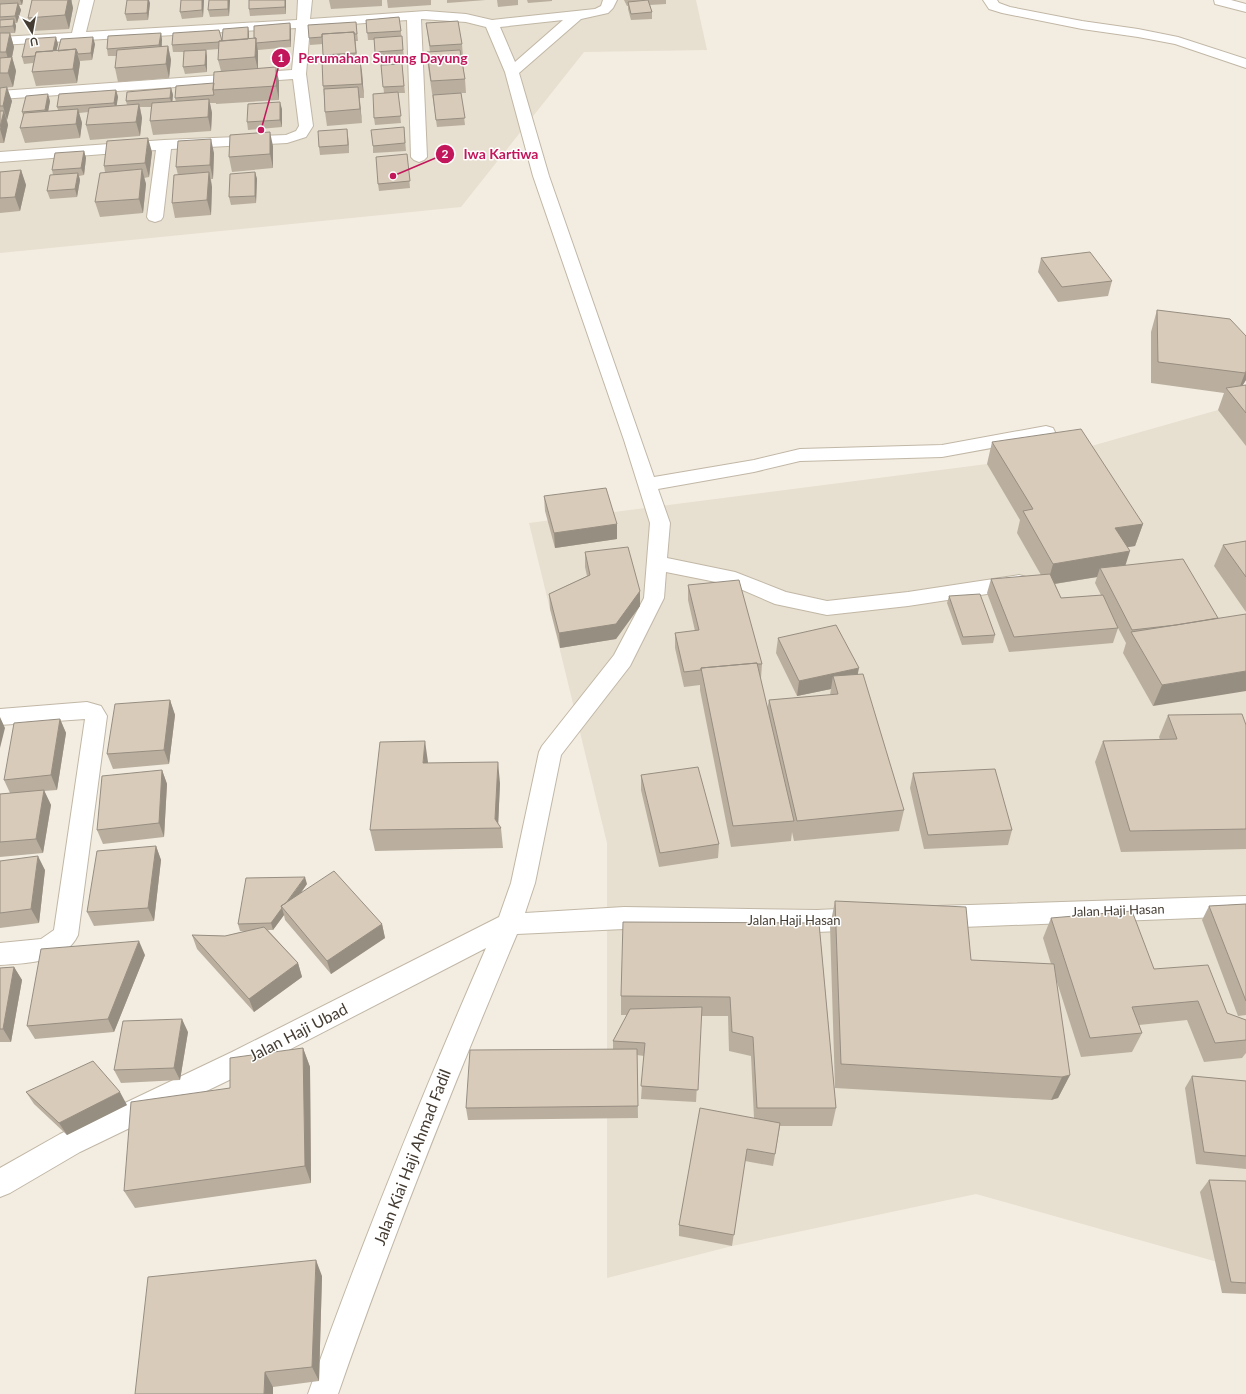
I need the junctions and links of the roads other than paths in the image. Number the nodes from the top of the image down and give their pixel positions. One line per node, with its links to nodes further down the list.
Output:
1 (87, 0): 11 (street)
2 (304, 0): 9 (street)
3 (610, 0): 7 (street)
4 (990, 0): 13 (street)
5 (1220, 0): 6 (street)
6 (1246, 8)
7 (577, 15): 10 (street); 14 (street)
8 (414, 16): 9 (street); 10 (street); 19 (street)
9 (303, 23): 11 (street); 15 (street)
10 (492, 24): 14 (street, Jalan Kiai Haji Ahmad Fadil)
11 (78, 36): 12 (street)
12 (0, 41)
13 (1246, 64)
14 (512, 72): 22 (street, Jalan Kiai Haji Ahmad Fadil)
15 (299, 74): 16 (street); 17 (street)
16 (0, 95)
17 (164, 145): 18 (street); 20 (street)
18 (0, 157)
19 (419, 157)
20 (155, 217)
21 (1046, 432): 22 (street)
22 (648, 484): 23 (street, Jalan Kiai Haji Ahmad Fadil)
23 (657, 563): 24 (street); 29 (street, Jalan Kiai Haji Ahmad Fadil)
24 (1030, 580)
25 (0, 717): 30 (street)
26 (1246, 906): 27 (street, Jalan Haji Hasan)
27 (913, 917)
28 (881, 918): 29 (street, Jalan Haji Hasan)
29 (509, 924): 31 (street, Jalan Haji Ubad); 32 (street, Jalan Kiai Haji Ahmad Fadil)
30 (0, 954)
31 (0, 1183)
32 (323, 1394)

